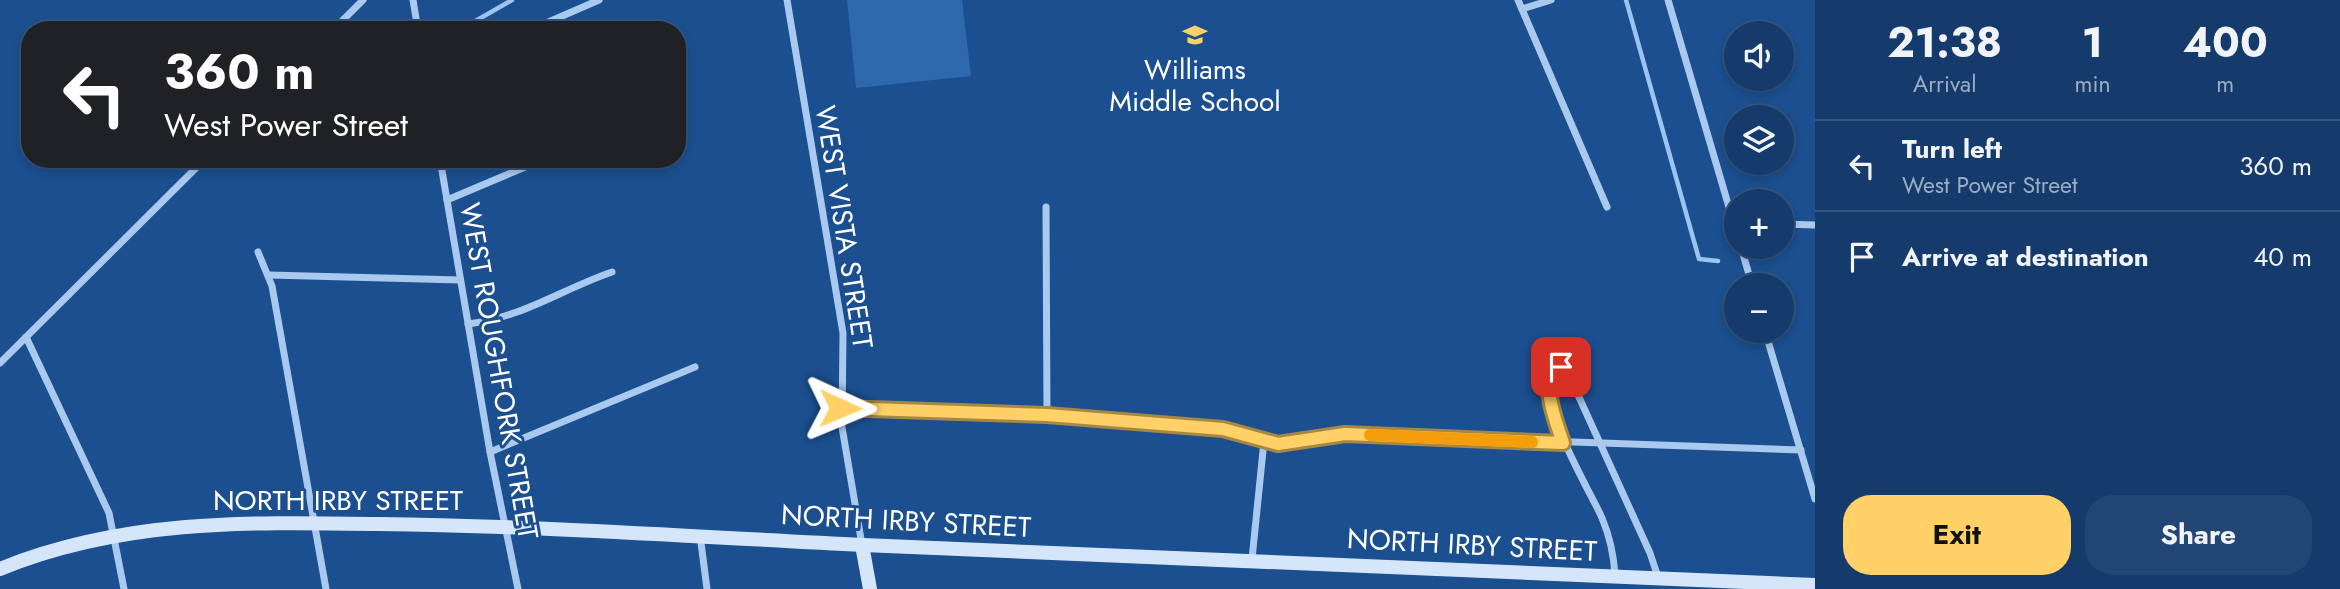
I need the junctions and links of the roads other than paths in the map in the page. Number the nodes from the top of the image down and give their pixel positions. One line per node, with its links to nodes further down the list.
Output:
1 (363, 0): 9 (street)
2 (413, 0): 10 (street)
3 (599, 0): 11 (street)
4 (786, 0): 30 (street, WEST VISTA STREET)
5 (1518, 0): 8 (street)
6 (1551, 0): 8 (street)
7 (1668, 0): 15 (street)
8 (1522, 9): 18 (street)
9 (342, 21)
10 (416, 21)
11 (551, 21)
12 (196, 168): 26 (street)
13 (442, 168): 16 (street, WEST ROUGHFORK STREET)
14 (523, 168): 16 (street)
15 (1724, 190)
16 (447, 200): 24 (street, WEST ROUGHFORK STREET)
17 (1046, 207): 31 (street)
18 (1607, 207)
19 (1794, 224): 20 (street)
20 (1815, 225)
21 (258, 252): 23 (street)
22 (612, 272): 25 (street)
23 (269, 275): 24 (street); 38 (street)
24 (460, 280): 25 (street, WEST ROUGHFORK STREET)
25 (468, 324): 36 (street, WEST ROUGHFORK STREET)
26 (26, 337): 28 (street); 40 (street)
27 (1769, 343): 35 (street)
28 (0, 363)
29 (695, 367): 36 (street)
30 (840, 408): 31 (street); 42 (street, WEST VISTA STREET)
31 (1047, 415): 32 (street)
32 (1264, 441): 33 (street); 43 (street)
33 (1563, 443): 34 (street); 34 (street); 45 (street)
34 (1598, 445): 35 (street); 46 (street)
35 (1801, 450): 37 (street)
36 (490, 452): 39 (street, WEST ROUGHFORK STREET)
37 (1815, 499)
38 (314, 523): 39 (main road, NORTH IRBY STREET); 40 (main road, NORTH IRBY STREET); 50 (street)
39 (505, 525): 41 (main road, NORTH IRBY STREET); 51 (street, WEST ROUGHFORK STREET)
40 (114, 534): 44 (main road, NORTH IRBY STREET); 49 (street)
41 (700, 535): 42 (main road, NORTH IRBY STREET); 52 (street)
42 (862, 545): 43 (main road, NORTH IRBY STREET); 53 (main road)
43 (1252, 559): 45 (main road, NORTH IRBY STREET)
44 (0, 569)
45 (1615, 576): 47 (main road, NORTH IRBY STREET)
46 (1658, 578): 47 (main road, NORTH IRBY STREET); 48 (main road, NORTH IRBY STREET)
47 (1635, 583)
48 (1815, 585)
49 (124, 589)
50 (326, 589)
51 (518, 589)
52 (707, 589)
53 (870, 589)

